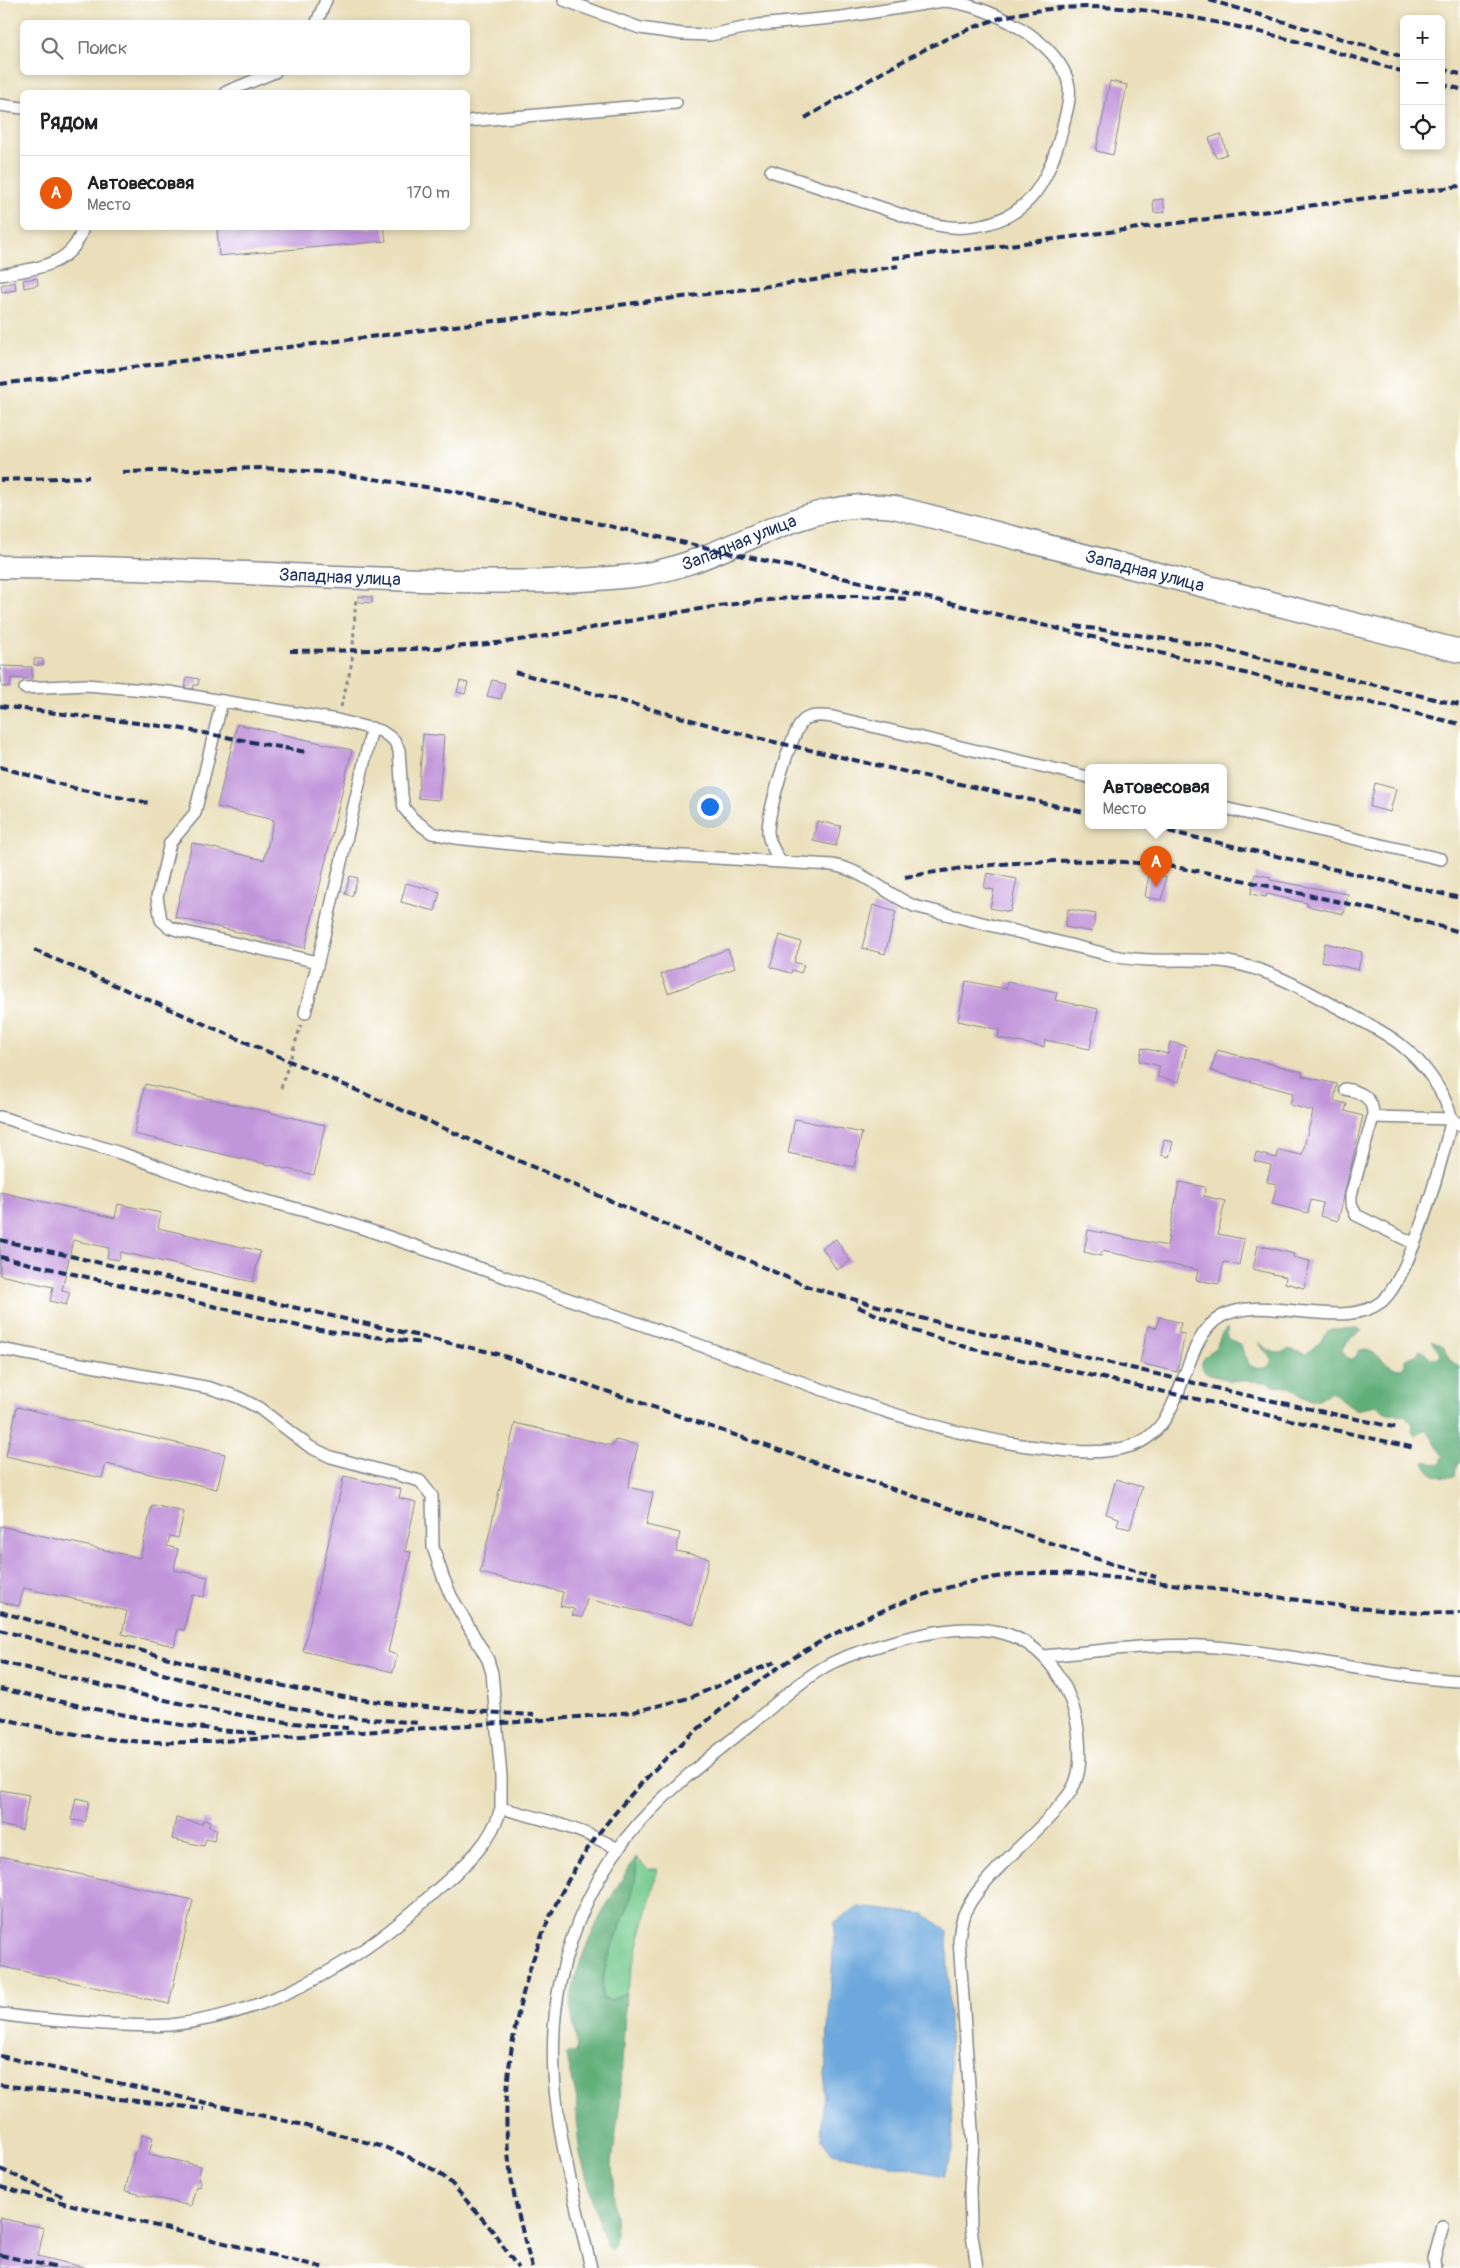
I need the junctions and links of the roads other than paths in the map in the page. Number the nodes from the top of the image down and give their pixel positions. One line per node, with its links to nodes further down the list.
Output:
1 (326, 0): 3 (lane)
2 (564, 0): 10 (lane)
3 (318, 20)
4 (268, 75): 5 (lane)
5 (231, 90)
6 (676, 103): 9 (lane)
7 (0, 105): 8 (lane)
8 (20, 108)
9 (470, 122)
10 (771, 171)
11 (82, 230): 12 (lane)
12 (0, 274)
13 (0, 567): 14 (street, Западная улица)
14 (1460, 651)
15 (25, 688): 16 (lane)
16 (222, 701): 17 (lane); 22 (lane)
17 (372, 728): 21 (lane); 22 (lane)
18 (1085, 775): 21 (lane)
19 (1227, 809): 20 (lane)
20 (1441, 859)
21 (780, 861): 27 (lane)
22 (318, 962): 23 (lane)
23 (305, 1013)
24 (1345, 1089): 25 (lane)
25 (1373, 1116): 27 (lane); 28 (lane)
26 (0, 1117): 28 (lane)
27 (1456, 1122): 28 (lane)
28 (1413, 1244)
29 (0, 1349): 32 (lane)
30 (1044, 1656): 31 (lane); 33 (lane); 37 (lane)
31 (1460, 1681)
32 (501, 1808): 33 (lane); 34 (lane)
33 (618, 1849): 36 (lane)
34 (0, 2014)
35 (1443, 2226): 38 (lane)
36 (591, 2268)
37 (977, 2268)
38 (1435, 2268)

